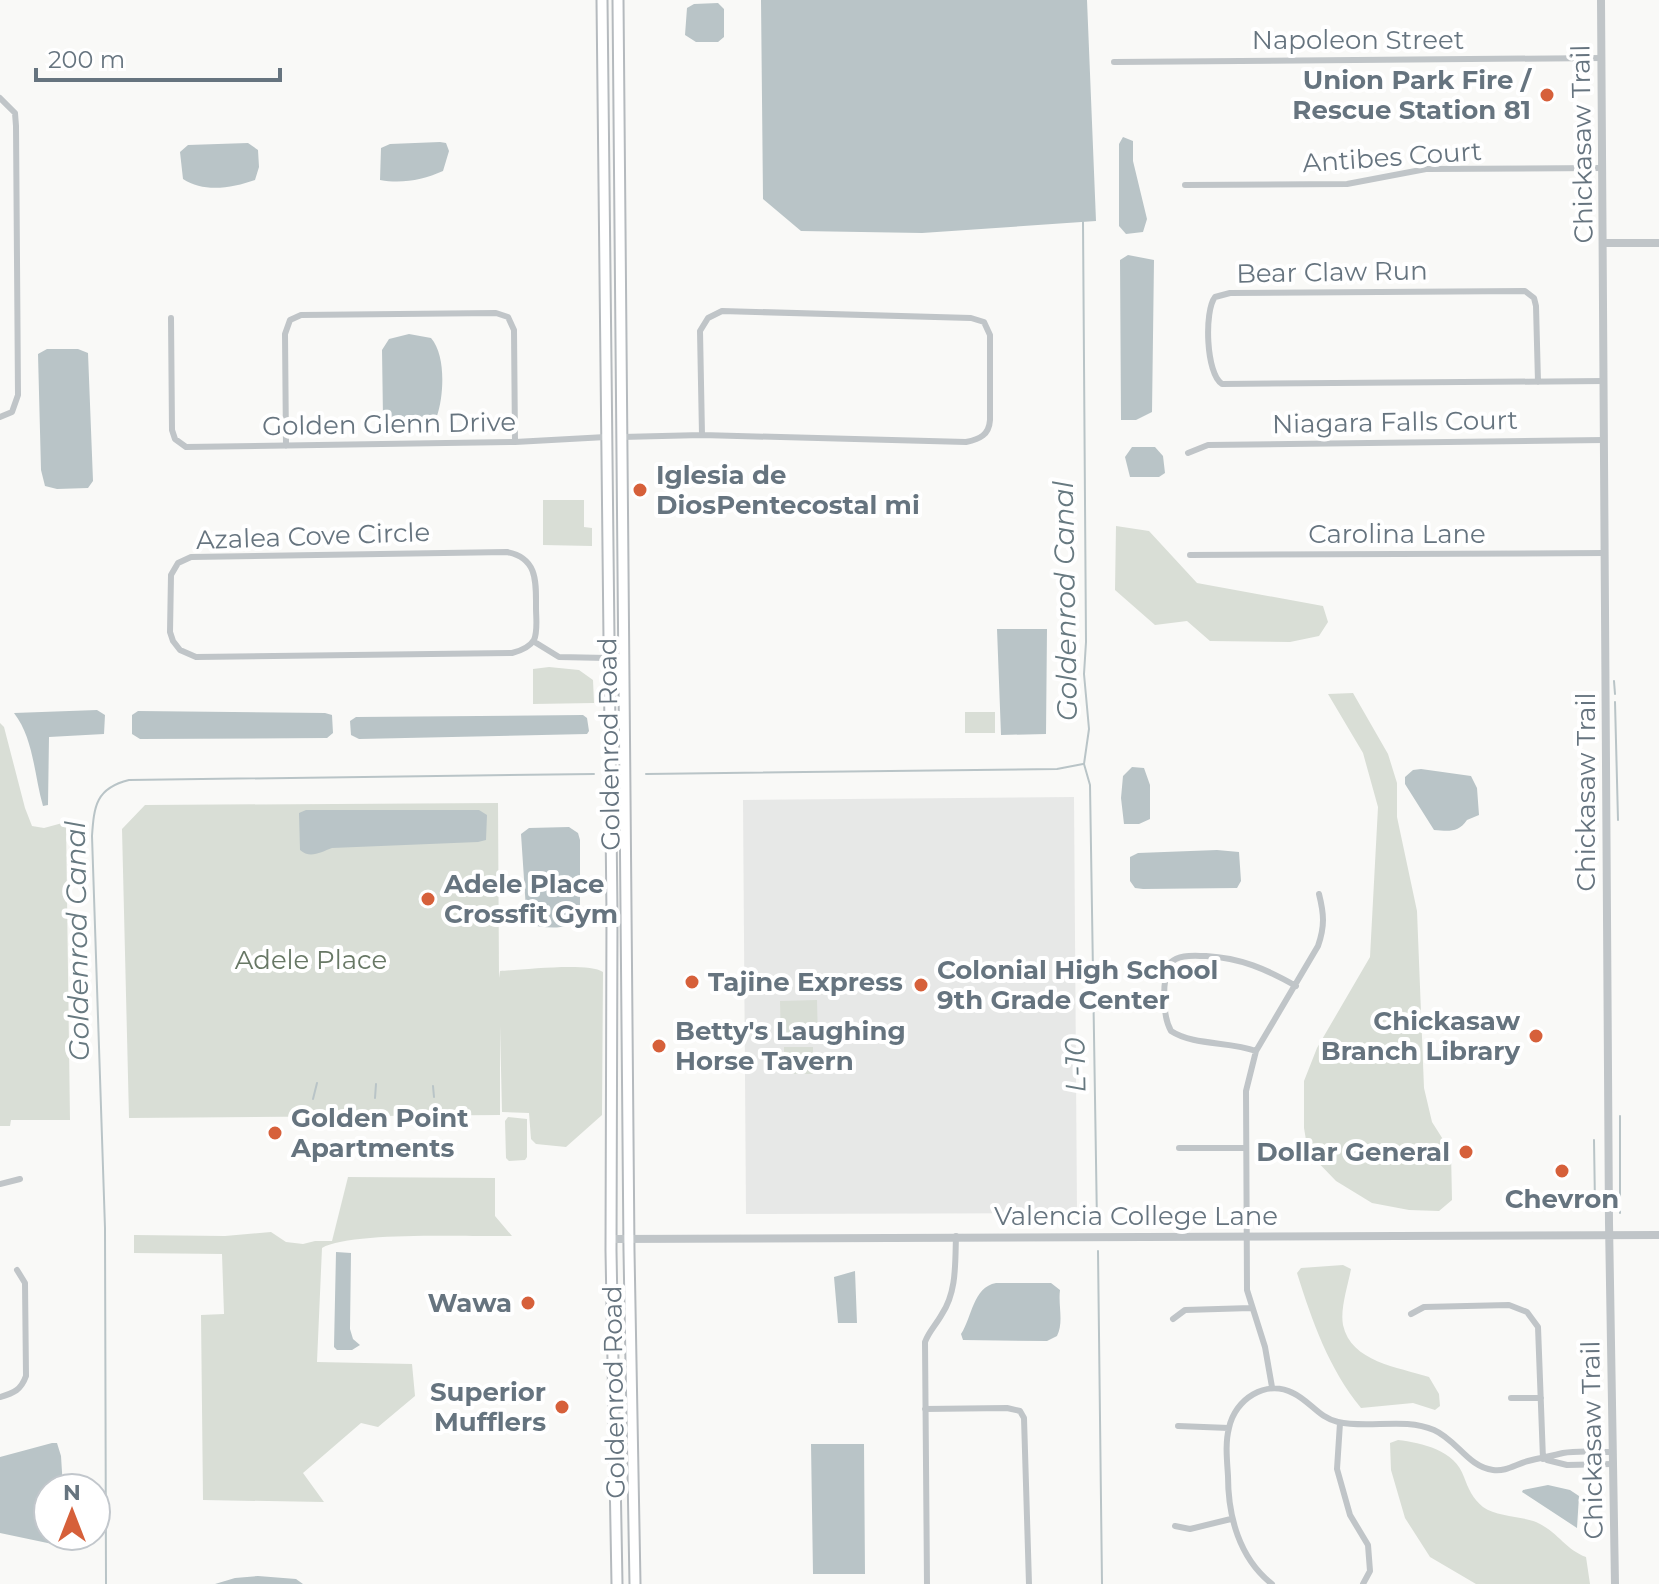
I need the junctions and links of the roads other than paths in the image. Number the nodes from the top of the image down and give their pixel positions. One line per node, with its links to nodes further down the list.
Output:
1 (602, 0): 16 (main road, Goldenrod Road)
2 (618, 0): 17 (main road, Goldenrod Road)
3 (1601, 0): 4 (street, Chickasaw Trail)
4 (1602, 58): 5 (street, Napoleon Street); 7 (street, Chickasaw Trail)
5 (1114, 62)
6 (0, 98): 14 (street)
7 (1602, 168): 8 (street, Antibes Court); 9 (street, Chickasaw Trail)
8 (1185, 185)
9 (1603, 243): 10 (street); 12 (street, Chickasaw Trail)
10 (1659, 243)
11 (171, 318): 20 (street, Golden Glenn Drive)
12 (1604, 381): 13 (street, Bear Claw Run); 18 (street, Chickasaw Trail)
13 (1538, 382): 13 (street, Bear Claw Run)
14 (0, 417)
15 (702, 435): 15 (street); 17 (street)
16 (606, 437): 19 (street, Golden Glenn Drive); 24 (main road, Goldenrod Road)
17 (622, 437): 26 (main road, Goldenrod Road)
18 (1604, 440): 21 (street, Niagara Falls Court); 22 (street, Chickasaw Trail)
19 (515, 442): 20 (street, Golden Glenn Drive); 20 (street)
20 (286, 446)
21 (1188, 453)
22 (1605, 553): 23 (street, Carolina Lane); 38 (street, Chickasaw Trail)
23 (1190, 555)
24 (608, 634): 26 (main road); 27 (main road, Goldenrod Road)
25 (533, 641): 25 (street, Azalea Cove Circle); 27 (street)
26 (625, 655): 28 (main road, Goldenrod Road)
27 (607, 658): 28 (main road); 30 (main road, Goldenrod Road)
28 (625, 687): 31 (main road, Goldenrod Road)
29 (1319, 894): 32 (street)
30 (611, 936): 31 (main road); 43 (main road, Goldenrod Road)
31 (628, 955): 42 (main road, Goldenrod Road)
32 (1296, 986): 33 (street); 33 (street)
33 (1256, 1051): 35 (street)
34 (1179, 1148): 35 (street)
35 (1246, 1148): 41 (street)
36 (20, 1179): 37 (street)
37 (0, 1184)
38 (1609, 1235): 39 (street, Valencia College Lane); 41 (street, Valencia College Lane); 56 (street, Chickasaw Trail)
39 (1659, 1235)
40 (956, 1236): 41 (street, Valencia College Lane); 42 (street, Valencia College Lane); 52 (street)
41 (1247, 1236): 45 (street)
42 (629, 1238): 43 (street, Valencia College Lane); 62 (main road, Goldenrod Road)
43 (612, 1239): 59 (main road, Goldenrod Road)
44 (17, 1270): 49 (street)
45 (1251, 1308): 47 (street); 48 (street)
46 (1411, 1314): 51 (street)
47 (1173, 1319)
48 (1272, 1387): 53 (street); 55 (street)
49 (0, 1397)
50 (1511, 1398): 51 (street)
51 (1541, 1398): 57 (street)
52 (925, 1409): 65 (street); 66 (street)
53 (1340, 1423): 57 (street); 68 (street)
54 (1178, 1426): 55 (street)
55 (1229, 1428): 60 (street)
56 (1612, 1452): 57 (street); 58 (street, Chickasaw Trail)
57 (1543, 1459): 58 (street)
58 (1612, 1464): 69 (street, Chickasaw Trail)
59 (616, 1511): 62 (main road); 63 (main road, Goldenrod Road)
60 (1231, 1519): 61 (street); 67 (street)
61 (1175, 1526)
62 (634, 1534): 64 (main road, Goldenrod Road)
63 (617, 1584)
64 (635, 1584)
65 (927, 1584)
66 (1029, 1584)
67 (1272, 1584)
68 (1363, 1584)
69 (1615, 1584)

